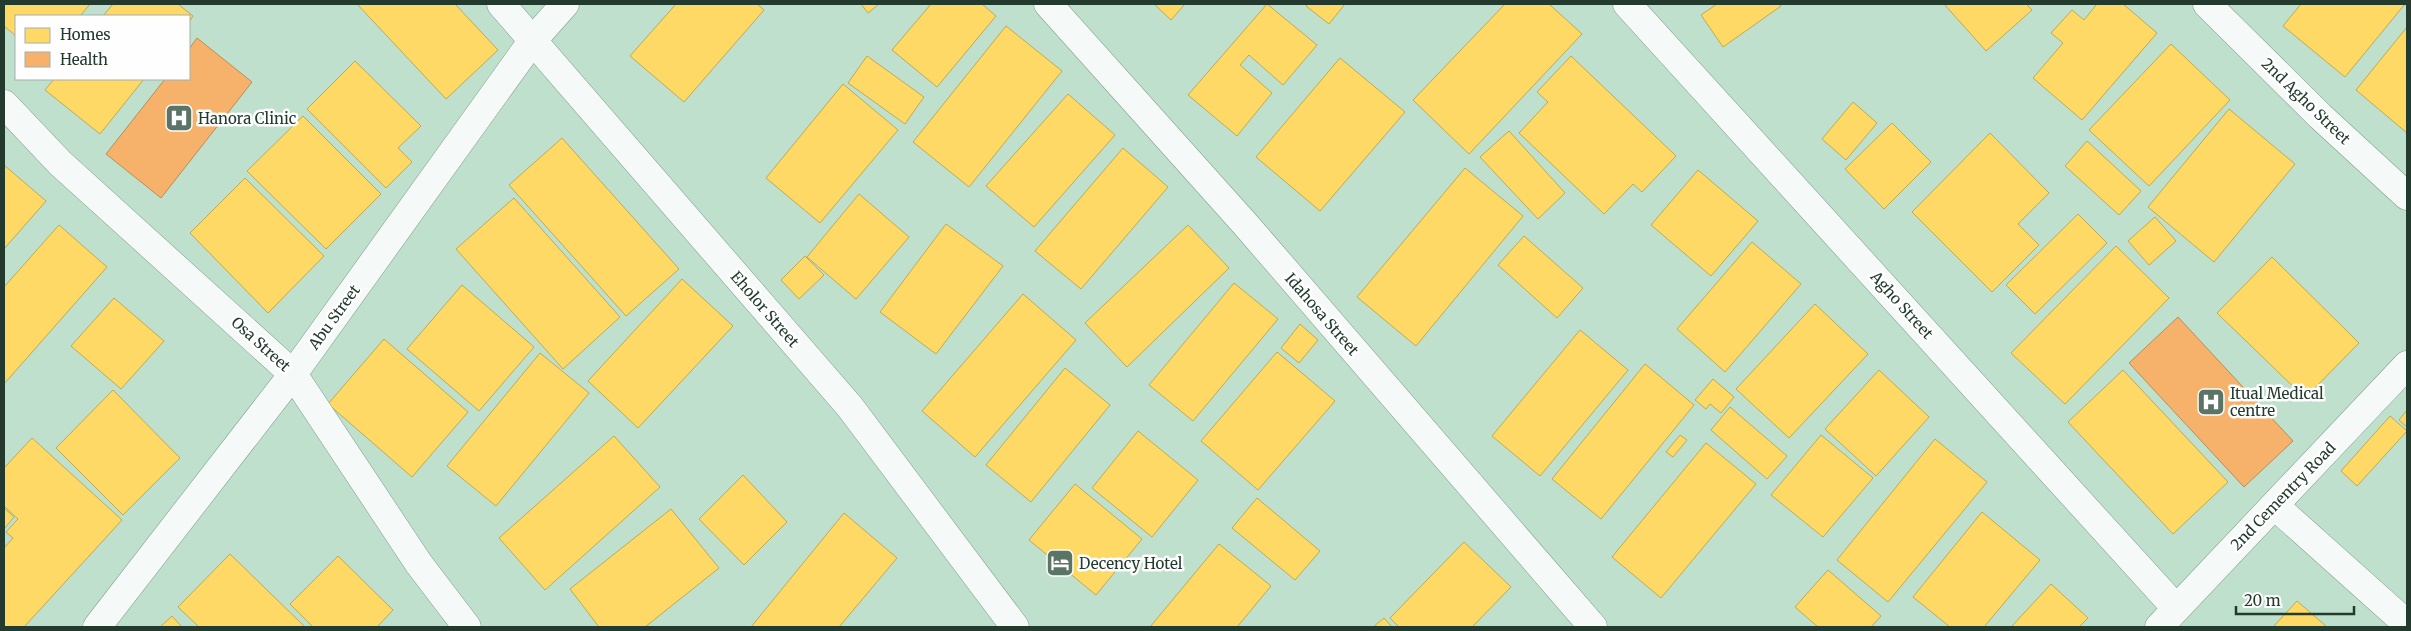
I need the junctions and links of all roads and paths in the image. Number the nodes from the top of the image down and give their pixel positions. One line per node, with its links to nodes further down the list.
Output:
1 (501, 4): 6 (street, Eholor Street)
2 (565, 4): 6 (street, Abu Street)
3 (1048, 4): 17 (street, Idahosa Street)
4 (1627, 4): 12 (street, Agho Street)
5 (2207, 4): 8 (street, 2nd Agho Street)
6 (533, 40): 10 (street, Abu Street); 16 (street, Eholor Street)
7 (4, 104): 10 (street, Osa Street)
8 (2407, 196)
9 (2407, 365): 11 (street, 2nd Cementry Road)
10 (293, 374): 14 (street, Abu Street); 15 (street, Osa Street)
11 (2275, 506): 12 (street, 2nd Cementry Road); 13 (street)
12 (2167, 617)
13 (2407, 624)
14 (97, 627)
15 (467, 627)
16 (1015, 627)
17 (1593, 627)

